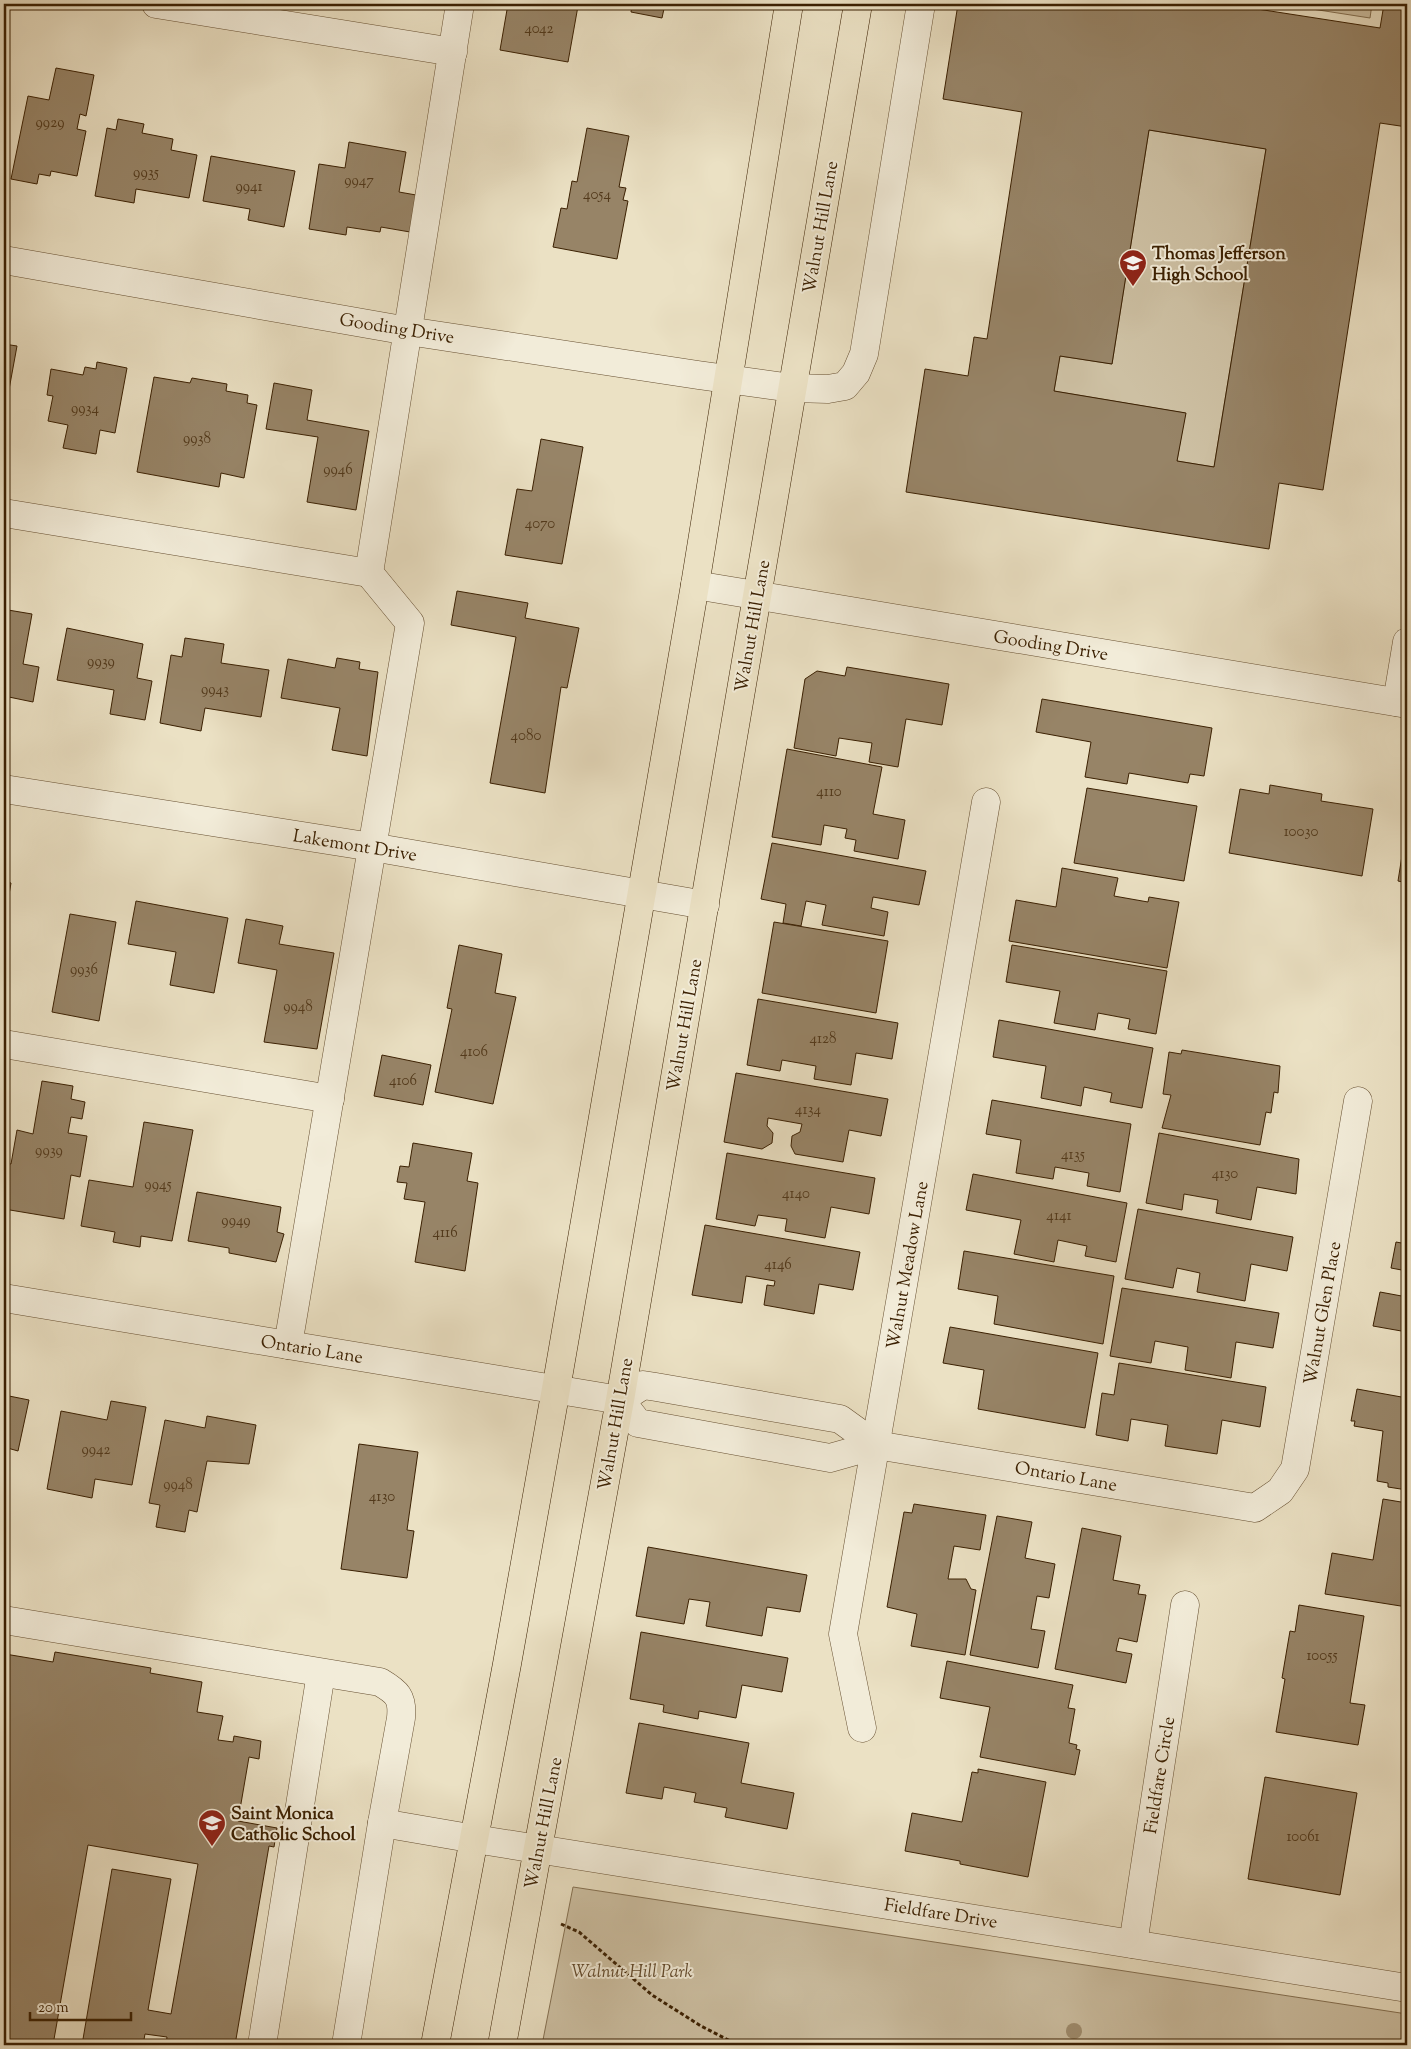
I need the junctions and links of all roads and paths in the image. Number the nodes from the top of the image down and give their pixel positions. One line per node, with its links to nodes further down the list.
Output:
1 (156, 4): 6 (street)
2 (460, 4): 6 (street)
3 (789, 4): 9 (main road)
4 (858, 4): 10 (main road, Walnut Hill Lane)
5 (921, 4): 10 (street, Gooding Drive)
6 (453, 52): 8 (street)
7 (4, 260): 8 (street, Gooding Drive)
8 (408, 331): 9 (street, Gooding Drive); 12 (street)
9 (728, 379): 10 (street, Gooding Drive); 13 (main road)
10 (792, 388): 14 (main road, Walnut Hill Lane)
11 (4, 514): 12 (street)
12 (369, 573): 19 (street)
13 (695, 586): 14 (street, Gooding Drive); 20 (main road)
14 (757, 596): 16 (street, Gooding Drive); 21 (main road, Walnut Hill Lane)
15 (1407, 642): 16 (street)
16 (1402, 703)
17 (4, 789): 19 (street, Lakemont Drive)
18 (986, 802): 29 (street, Walnut Meadow Lane)
19 (372, 848): 20 (street, Lakemont Drive); 23 (street)
20 (642, 894): 21 (street, Lakemont Drive); 27 (main road)
21 (705, 905): 28 (main road, Walnut Hill Lane)
22 (4, 1044): 23 (street)
23 (330, 1099): 26 (street)
24 (1358, 1101): 30 (street, Walnut Glen Place)
25 (4, 1298): 26 (street, Ontario Lane)
26 (288, 1345): 27 (street, Ontario Lane)
27 (556, 1389): 28 (street, Ontario Lane); 36 (main road)
28 (620, 1400): 29 (street, Ontario Lane); 29 (street, Ontario Lane); 37 (main road, Walnut Hill Lane)
29 (876, 1444): 30 (street, Ontario Lane); 34 (street, Walnut Meadow Lane)
30 (1255, 1508)
31 (1186, 1605): 39 (street, Fieldfare Circle)
32 (4, 1620): 33 (street)
33 (321, 1673): 35 (street); 41 (street)
34 (862, 1728)
35 (382, 1823): 36 (street, Fieldfare Drive); 42 (street)
36 (474, 1839): 37 (street, Fieldfare Drive); 43 (main road)
37 (539, 1849): 39 (street, Fieldfare Drive); 44 (main road, Walnut Hill Lane)
38 (561, 1924): 45 (path)
39 (1134, 1944): 40 (street, Fieldfare Drive)
40 (1407, 1988)
41 (262, 2045)
42 (346, 2045)
43 (435, 2045)
44 (502, 2045)
45 (738, 2045)

